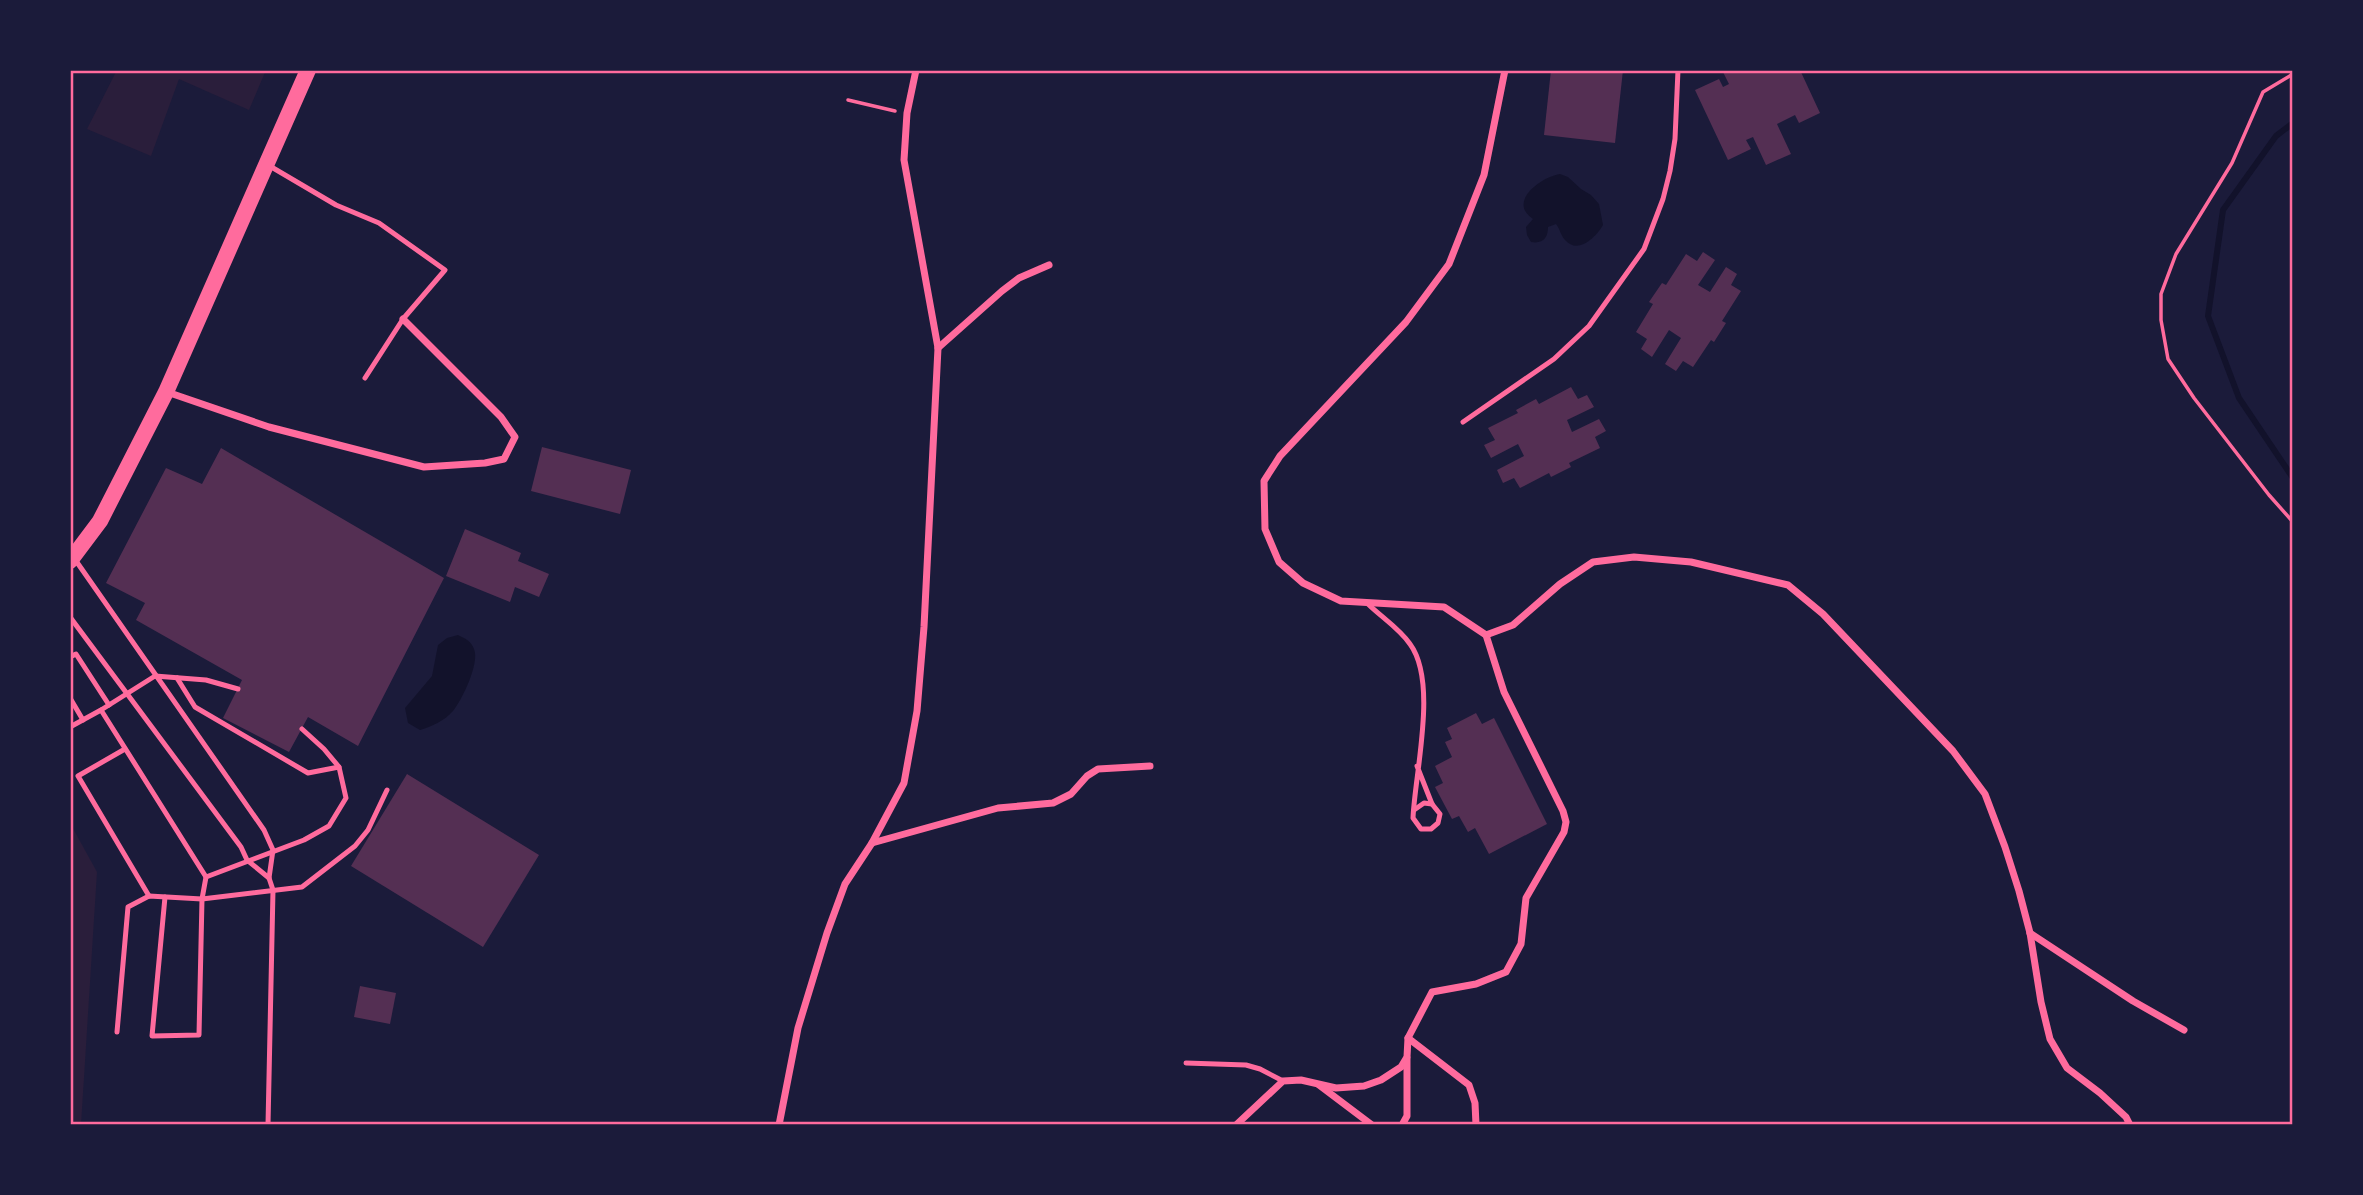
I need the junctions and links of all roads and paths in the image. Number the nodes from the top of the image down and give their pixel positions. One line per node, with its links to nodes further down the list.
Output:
1 (308, 70): 8 (main road)
2 (916, 70): 7 (street)
3 (1504, 70): 17 (street)
4 (1678, 70): 14 (lane)
5 (2293, 74): 15 (path)
6 (848, 100): 7 (path)
7 (907, 113): 11 (street)
8 (266, 164): 10 (lane); 13 (main road)
9 (1049, 264): 11 (street)
10 (403, 319): 12 (lane); 13 (street)
11 (938, 348): 38 (street)
12 (365, 378)
13 (166, 392): 16 (main road)
14 (1463, 422)
15 (2293, 522)
16 (72, 559): 21 (lane)
17 (1365, 601): 19 (street); 33 (lane)
18 (70, 617): 24 (lane)
19 (1486, 635): 47 (street); 50 (street)
20 (70, 657): 26 (lane)
21 (155, 676): 22 (lane); 24 (lane); 39 (lane)
22 (177, 678): 23 (lane); 34 (lane)
23 (238, 689)
24 (128, 693): 26 (lane); 40 (lane)
25 (70, 698): 28 (lane)
26 (109, 705): 27 (lane)
27 (101, 710): 28 (lane); 31 (lane)
28 (83, 720): 29 (lane)
29 (70, 727)
30 (302, 729): 34 (lane)
31 (125, 749): 41 (lane); 44 (lane)
32 (1150, 766): 38 (street)
33 (1417, 766): 36 (lane); 37 (lane)
34 (339, 767): 39 (lane)
35 (387, 790): 43 (lane)
36 (1432, 804): 37 (lane); 37 (lane)
37 (1414, 810)
38 (872, 843): 56 (street)
39 (273, 850): 40 (lane); 42 (lane)
40 (247, 860): 41 (lane); 42 (lane)
41 (206, 877): 46 (lane)
42 (269, 878): 43 (lane)
43 (273, 890): 46 (lane); 55 (lane)
44 (149, 896): 45 (lane); 49 (lane)
45 (165, 897): 46 (lane); 46 (lane)
46 (202, 899)
47 (2030, 933): 48 (street); 61 (street)
48 (2184, 1030)
49 (117, 1032)
50 (1408, 1038): 51 (street); 60 (street)
51 (1406, 1057): 54 (street); 59 (street)
52 (1186, 1063): 53 (lane)
53 (1283, 1082): 54 (street); 57 (street)
54 (1317, 1083): 58 (street)
55 (268, 1125)
56 (779, 1125)
57 (1236, 1125)
58 (1371, 1125)
59 (1402, 1125)
60 (1476, 1125)
61 (2130, 1125)

